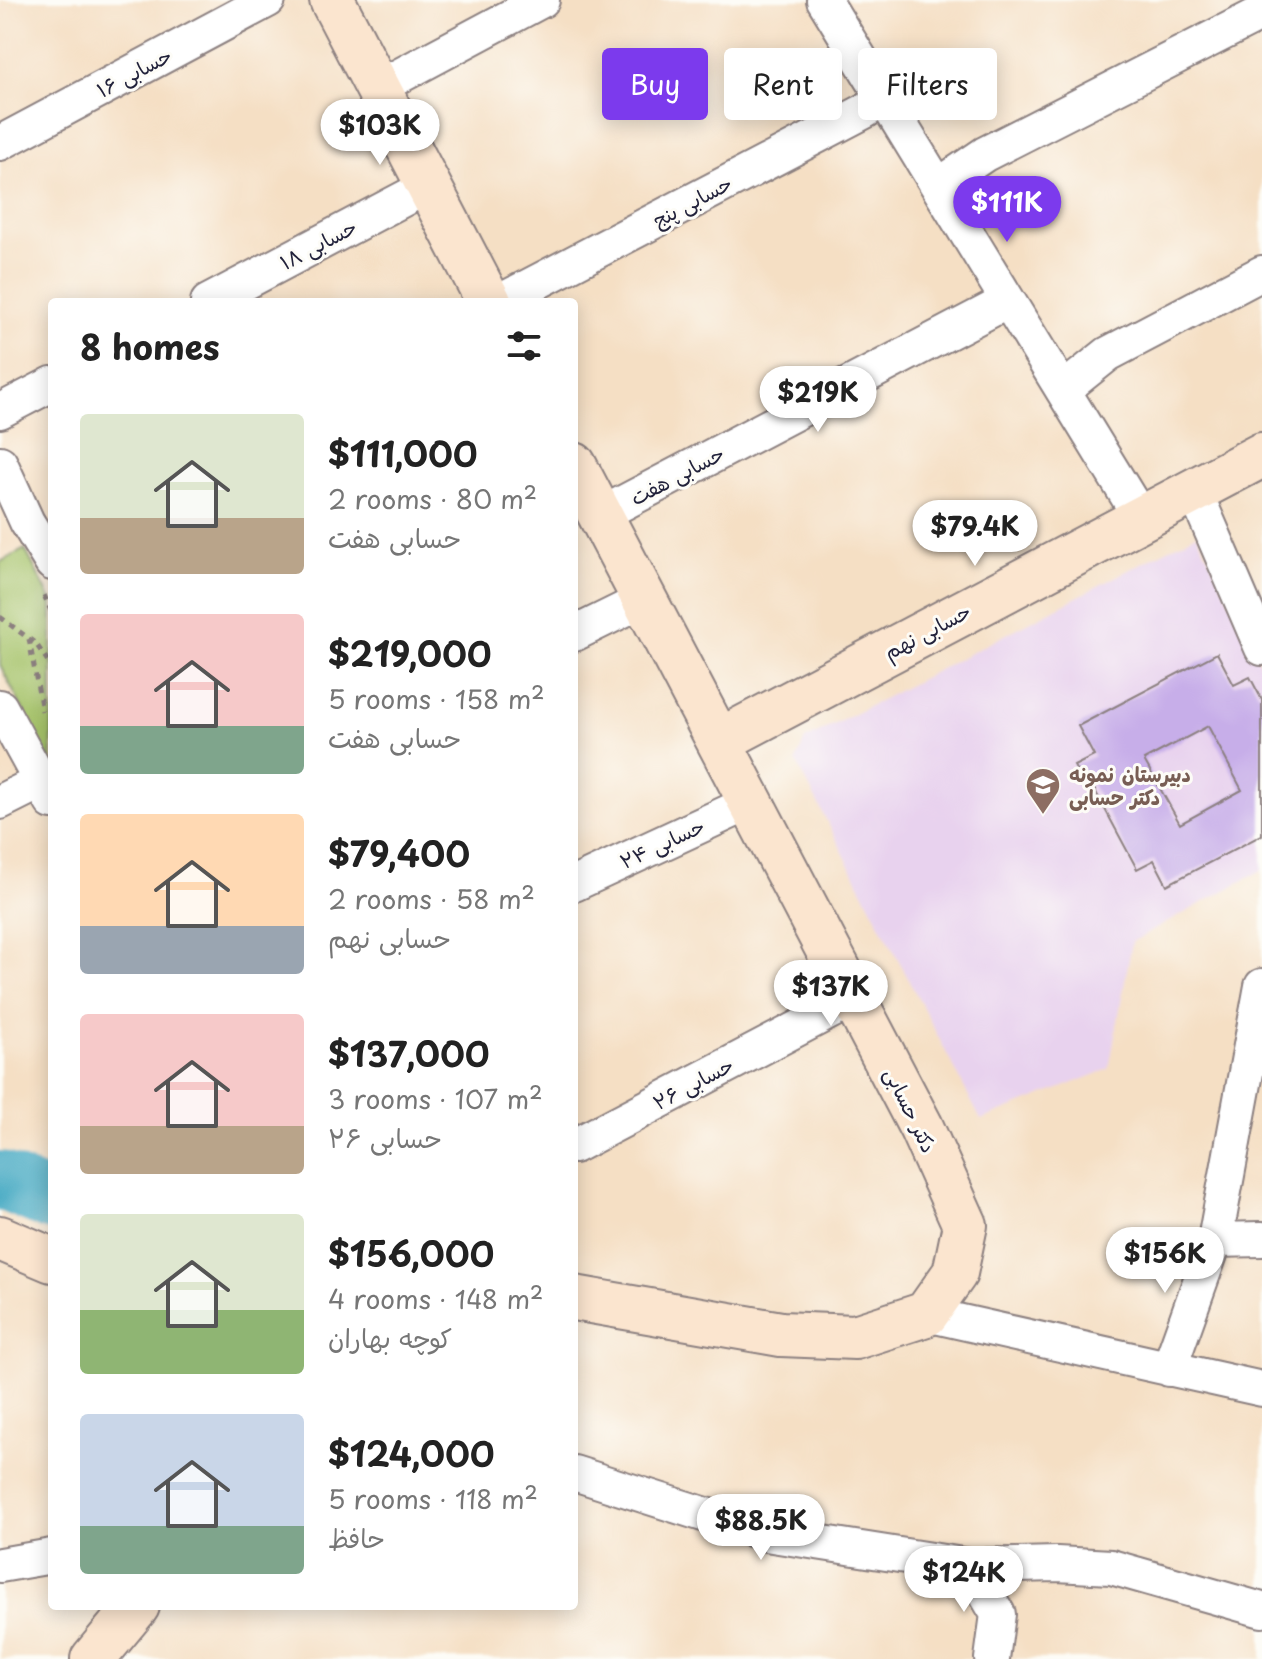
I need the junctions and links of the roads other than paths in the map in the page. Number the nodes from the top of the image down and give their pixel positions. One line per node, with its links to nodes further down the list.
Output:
1 (268, 0): 10 (street, حسابی ۱۶)
2 (332, 0): 7 (main road)
3 (542, 0): 7 (street)
4 (824, 0): 6 (street)
5 (1262, 13): 12 (street)
6 (858, 56)
7 (377, 88): 11 (main road)
8 (858, 112): 16 (street, حسابی پنج)
9 (898, 120): 12 (street)
10 (0, 143)
11 (428, 186): 14 (street, حسابی ۱۸); 15 (main road)
12 (938, 186): 17 (street)
13 (1262, 273): 19 (street)
14 (216, 298)
15 (487, 298)
16 (507, 298)
17 (1008, 301): 19 (street); 25 (street, حسابی هفت)
18 (48, 386): 20 (street)
19 (1063, 390): 26 (street)
20 (0, 411)
21 (1262, 455): 24 (main road, حسابی نهم)
22 (0, 463): 27 (street)
23 (578, 473): 25 (main road, دکتر حسابی)
24 (1194, 490): 26 (main road, حسابی نهم); 31 (street)
25 (600, 515): 29 (main road, دکتر حسابی)
26 (1141, 518): 33 (main road, حسابی نهم)
27 (14, 530): 28 (street)
28 (48, 560)
29 (645, 599): 30 (street); 33 (main road, دکتر حسابی)
30 (578, 632)
31 (1262, 648)
32 (0, 707): 34 (street)
33 (719, 741): 36 (main road, دکتر حسابی)
34 (46, 792): 35 (street)
35 (0, 802)
36 (751, 802): 37 (street, حسابی ۲۴); 39 (main road, دکتر حسابی)
37 (578, 882)
38 (1262, 986): 40 (street)
39 (854, 999): 41 (street, حسابی ۲۶); 47 (main road, دکتر حسابی)
40 (1254, 1066): 44 (street)
41 (578, 1144)
42 (0, 1238): 45 (main road)
43 (1262, 1239): 44 (street)
44 (1215, 1240): 48 (street)
45 (48, 1258)
46 (578, 1299): 47 (main road)
47 (926, 1314): 48 (street)
48 (1169, 1369): 49 (street)
49 (1262, 1389)
50 (578, 1474): 53 (street)
51 (48, 1557): 52 (street)
52 (0, 1565)
53 (969, 1566): 55 (street); 57 (street)
54 (134, 1610): 56 (main road)
55 (1262, 1610)
56 (93, 1659)
57 (994, 1659)

